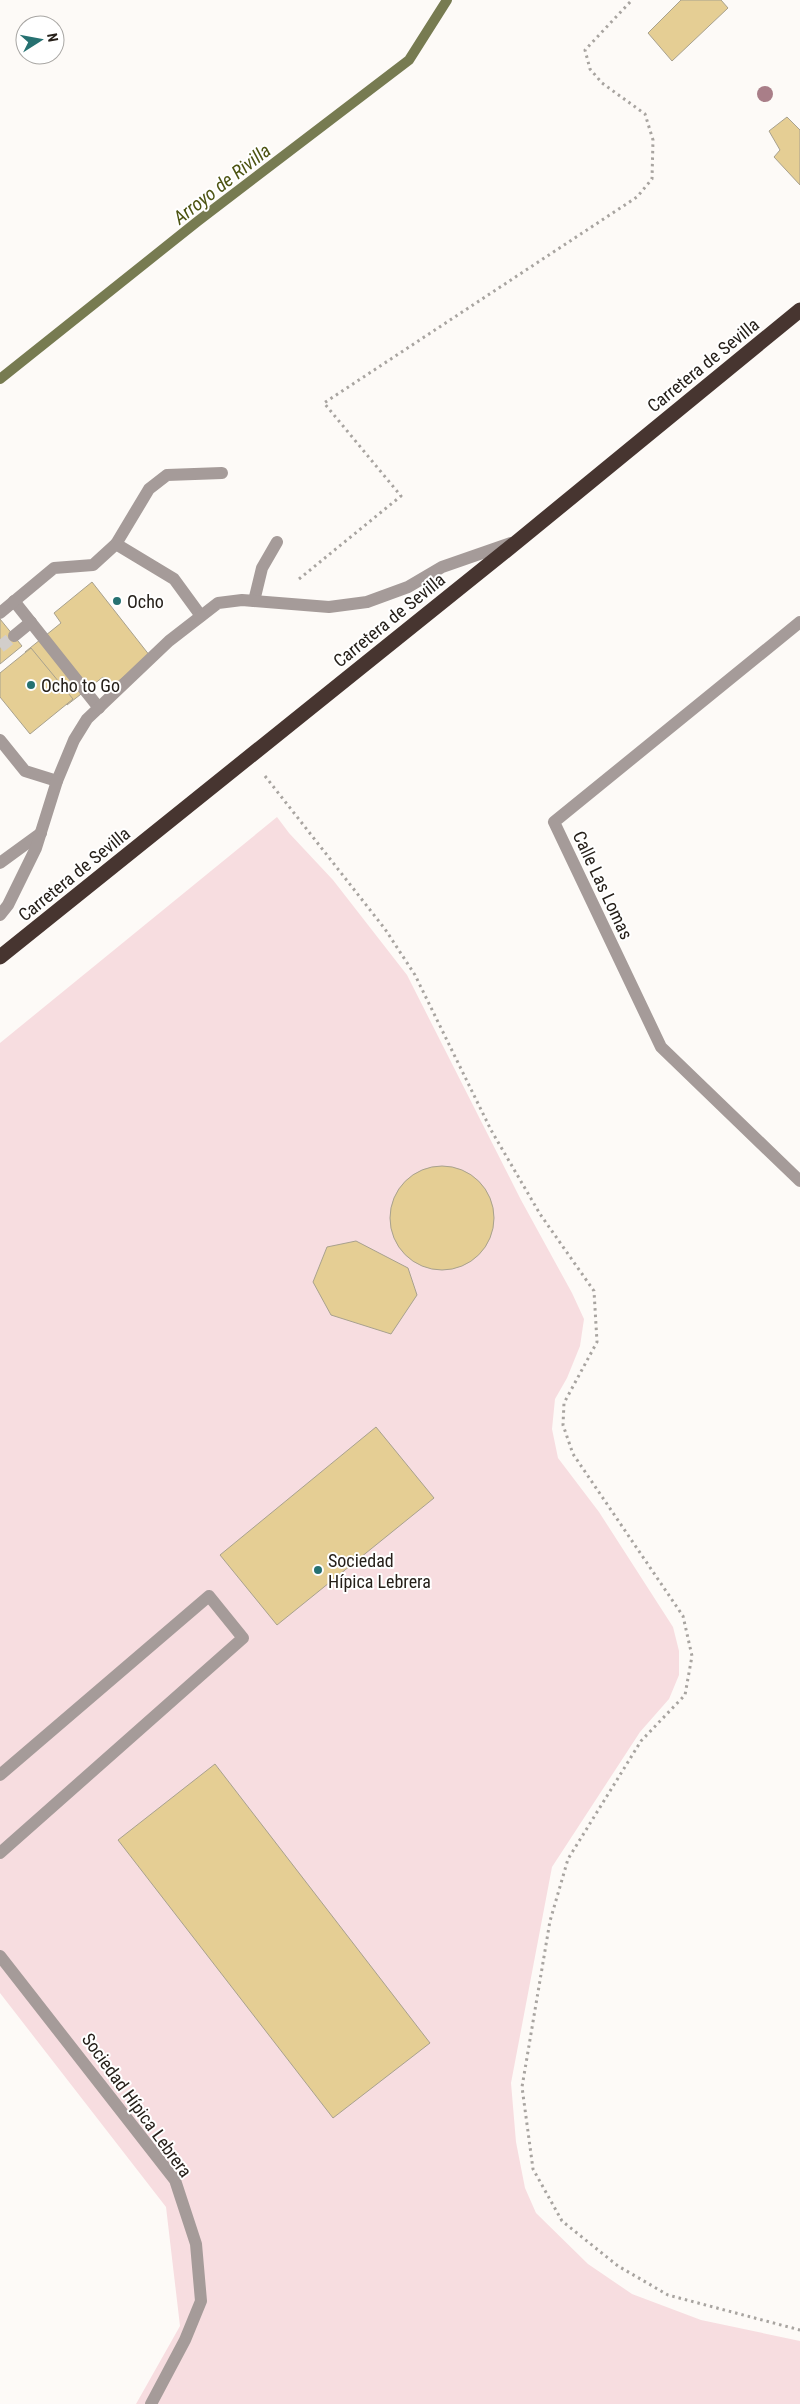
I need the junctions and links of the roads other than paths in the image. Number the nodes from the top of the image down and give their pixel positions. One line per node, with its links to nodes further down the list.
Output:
1 (800, 310): 3 (highway, Carretera de Sevilla)
2 (222, 473): 5 (street)
3 (518, 541): 7 (street); 19 (highway, Carretera de Sevilla)
4 (277, 542): 7 (street)
5 (116, 544): 6 (street); 9 (street)
6 (14, 601): 8 (street); 10 (street)
7 (254, 601): 9 (street)
8 (0, 613)
9 (201, 616): 13 (street)
10 (31, 622): 12 (street); 13 (street)
11 (800, 622): 20 (street, Calle Las Lomas)
12 (14, 636)
13 (99, 708): 15 (street)
14 (0, 740): 15 (street)
15 (57, 781): 16 (street)
16 (41, 833): 17 (street); 18 (street)
17 (0, 863)
18 (0, 915)
19 (0, 957)
20 (800, 1181)
21 (0, 1775): 22 (street)
22 (0, 1853)
23 (0, 1956): 24 (street, Sociedad Hípica Lebrera)
24 (151, 2404)

